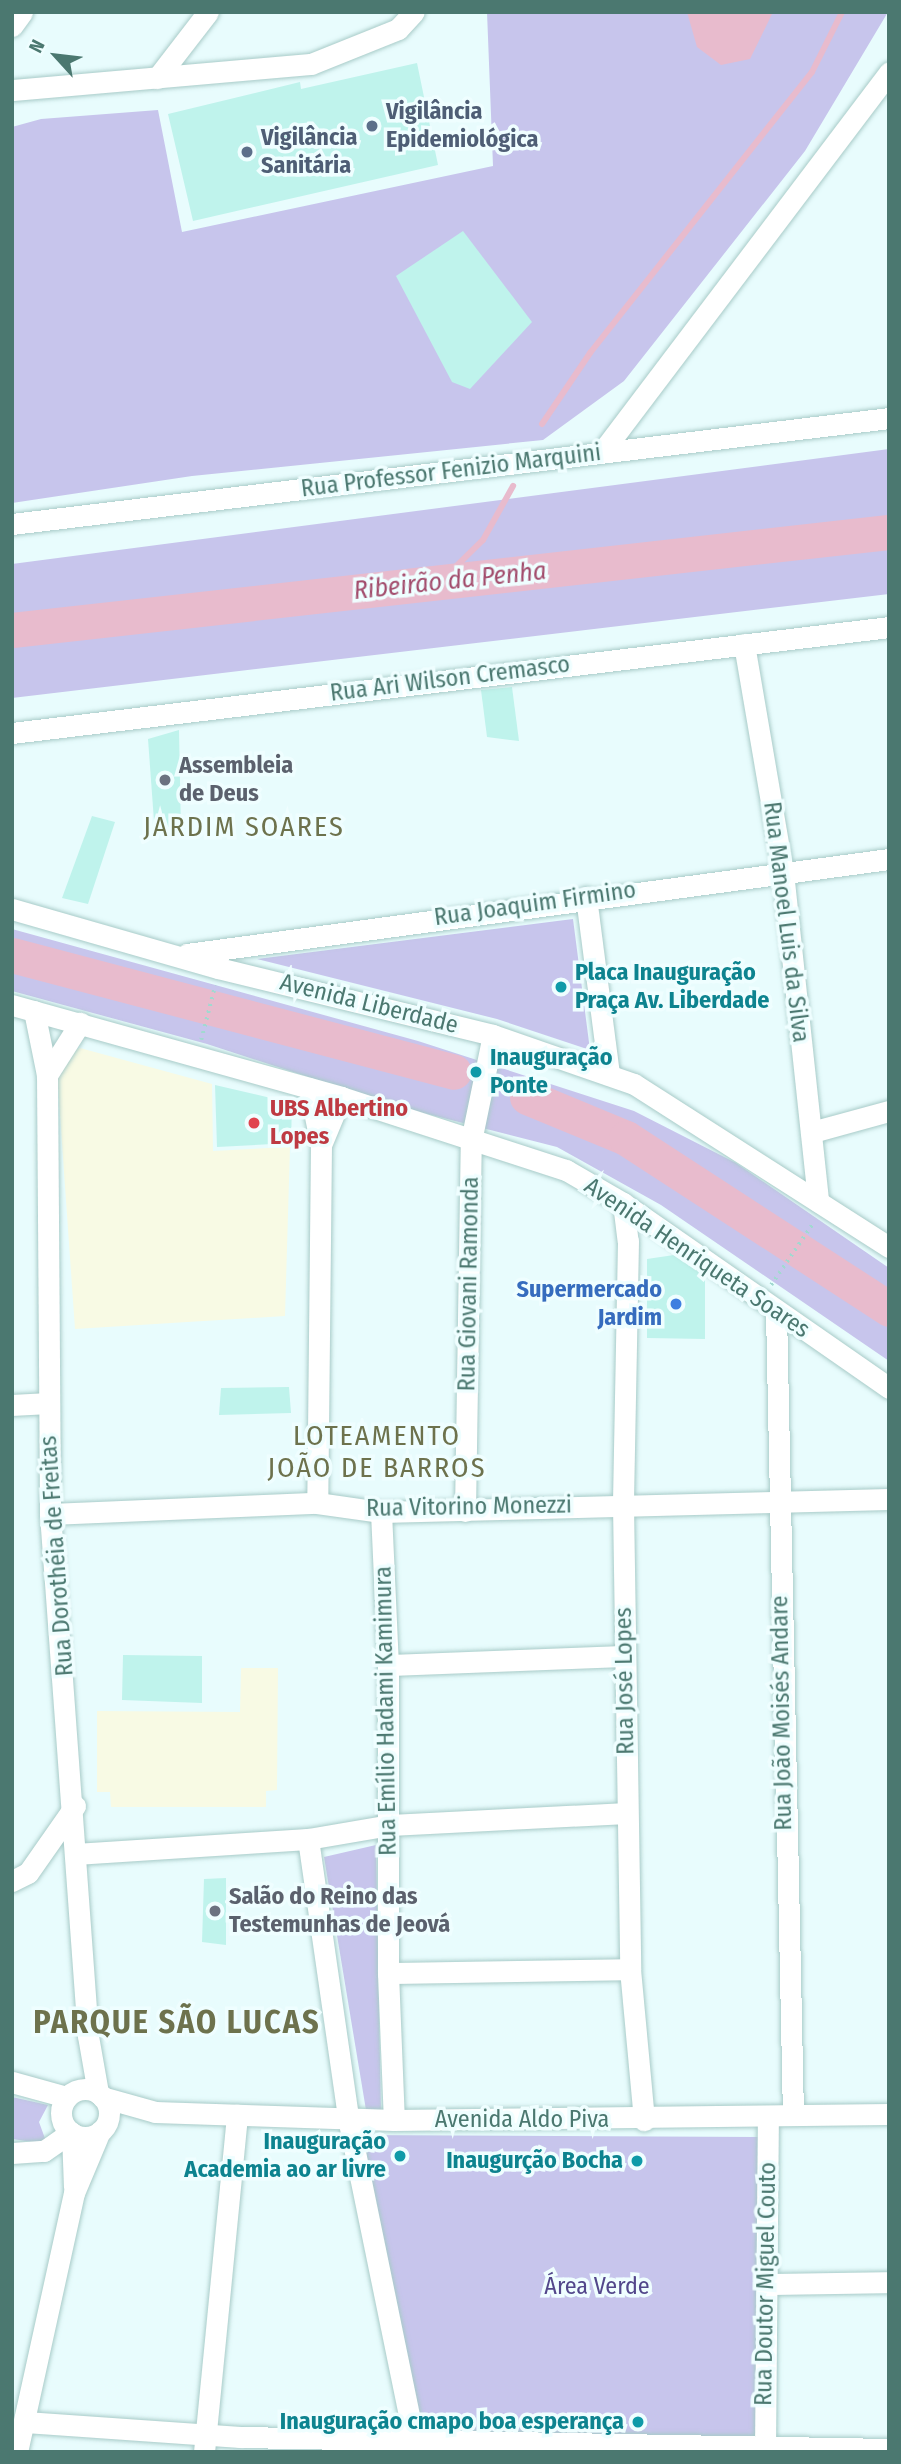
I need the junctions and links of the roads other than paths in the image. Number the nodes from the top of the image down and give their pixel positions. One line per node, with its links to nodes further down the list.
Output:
1 (22, 12): 4 (street)
2 (208, 12): 5 (street)
3 (414, 12): 5 (street)
4 (12, 26)
5 (157, 78): 7 (street)
6 (886, 82): 9 (street)
7 (12, 90)
8 (889, 418): 9 (street, Rua Professor Fenizio Marquini)
9 (602, 452): 10 (street, Rua Professor Fenizio Marquini)
10 (12, 524)
11 (889, 627): 12 (street, Rua Ari Wilson Cremasco)
12 (744, 644): 13 (street, Rua Ari Wilson Cremasco); 15 (street, Rua Manoel Luis da Silva)
13 (12, 733)
14 (889, 859): 15 (street, Rua Joaquim Firmino)
15 (783, 872): 16 (street, Rua Joaquim Firmino); 28 (street, Rua Manoel Luis da Silva)
16 (586, 897): 18 (street, Rua Joaquim Firmino); 24 (street)
17 (12, 909): 18 (street, Avenida Liberdade)
18 (182, 955): 22 (street, Avenida Liberdade)
19 (12, 1005): 20 (street, Avenida Henriqueta Soares)
20 (34, 1011): 21 (street, Avenida Henriqueta Soares); 23 (street, Rua Dorothéia de Freitas)
21 (80, 1023): 23 (street); 25 (street, Avenida Henriqueta Soares)
22 (493, 1035): 24 (street, Avenida Liberdade); 29 (street, Rua Giovani Ramonda)
23 (47, 1075): 38 (street, Rua Dorothéia de Freitas)
24 (609, 1075): 32 (street, Avenida Liberdade)
25 (309, 1088): 26 (street, Avenida Henriqueta Soares); 30 (street)
26 (341, 1097): 29 (street, Avenida Henriqueta Soares); 30 (street)
27 (889, 1111): 28 (street)
28 (812, 1132): 32 (street, Rua Manoel Luis da Silva)
29 (471, 1141): 31 (street, Avenida Henriqueta Soares); 44 (street, Rua Giovani Ramonda)
30 (321, 1145): 42 (street)
31 (623, 1203): 33 (street, Avenida Henriqueta Soares); 34 (street, Rua José Lopes)
32 (821, 1203): 35 (street, Avenida Liberdade)
33 (652, 1224): 34 (street); 36 (street, Avenida Henriqueta Soares)
34 (628, 1241): 43 (street, Rua José Lopes)
35 (889, 1247)
36 (768, 1306): 37 (street, Avenida Henriqueta Soares); 41 (street, Rua João Moisés Andare)
37 (889, 1388)
38 (48, 1403): 39 (street); 46 (street, Rua Dorothéia de Freitas)
39 (12, 1405)
40 (889, 1499): 41 (street, Rua Vitorino Monezzi)
41 (777, 1502): 43 (street, Rua Vitorino Monezzi); 62 (street, Rua João Moisés Andare)
42 (317, 1503): 45 (street, Rua Vitorino Monezzi); 46 (street, Rua Vitorino Monezzi)
43 (623, 1505): 44 (street, Rua Vitorino Monezzi); 47 (street, Rua José Lopes)
44 (466, 1511): 45 (street, Rua Vitorino Monezzi)
45 (381, 1513): 48 (street, Rua Emílio Hadami Kamimura)
46 (50, 1514): 49 (street, Rua Dorothéia de Freitas)
47 (625, 1656): 48 (street); 50 (street, Rua José Lopes)
48 (388, 1665): 51 (street, Rua Emílio Hadami Kamimura)
49 (75, 1806): 53 (street, Rua Dorothéia de Freitas); 54 (street)
50 (626, 1813): 51 (street); 55 (street, Rua José Lopes)
51 (390, 1825): 52 (street); 56 (street, Rua Emílio Hadami Kamimura)
52 (308, 1839): 53 (street); 64 (street)
53 (75, 1854): 58 (street, Rua Dorothéia de Freitas)
54 (12, 1881)
55 (630, 1969): 56 (street); 66 (street, Rua José Lopes)
56 (388, 1973): 65 (street, Rua Emílio Hadami Kamimura)
57 (12, 2082): 58 (street, Avenida Aldo Piva)
58 (86, 2094): 59 (street, Avenida Aldo Piva); 67 (street); 68 (street)
59 (155, 2112): 61 (street, Avenida Aldo Piva); 67 (street, Avenida Aldo Piva)
60 (889, 2114): 62 (street, Avenida Aldo Piva)
61 (237, 2115): 64 (street, Avenida Aldo Piva); 74 (street)
62 (793, 2115): 63 (street, Avenida Aldo Piva)
63 (768, 2116): 66 (street, Avenida Aldo Piva); 72 (street, Rua Doutor Miguel Couto)
64 (348, 2118): 65 (street, Avenida Aldo Piva); 76 (street)
65 (394, 2120): 66 (street, Avenida Aldo Piva)
66 (645, 2120)
67 (102, 2129): 68 (street); 70 (street)
68 (72, 2133): 69 (street); 70 (street)
69 (12, 2153)
70 (74, 2193): 73 (street)
71 (889, 2282): 72 (street)
72 (766, 2284): 79 (street, Rua Doutor Miguel Couto)
73 (24, 2422): 74 (street); 80 (street)
74 (206, 2443): 75 (street)
75 (241, 2444): 76 (street)
76 (415, 2445): 77 (street)
77 (579, 2448): 79 (street)
78 (889, 2449): 79 (street)
79 (765, 2451)
80 (17, 2452)

